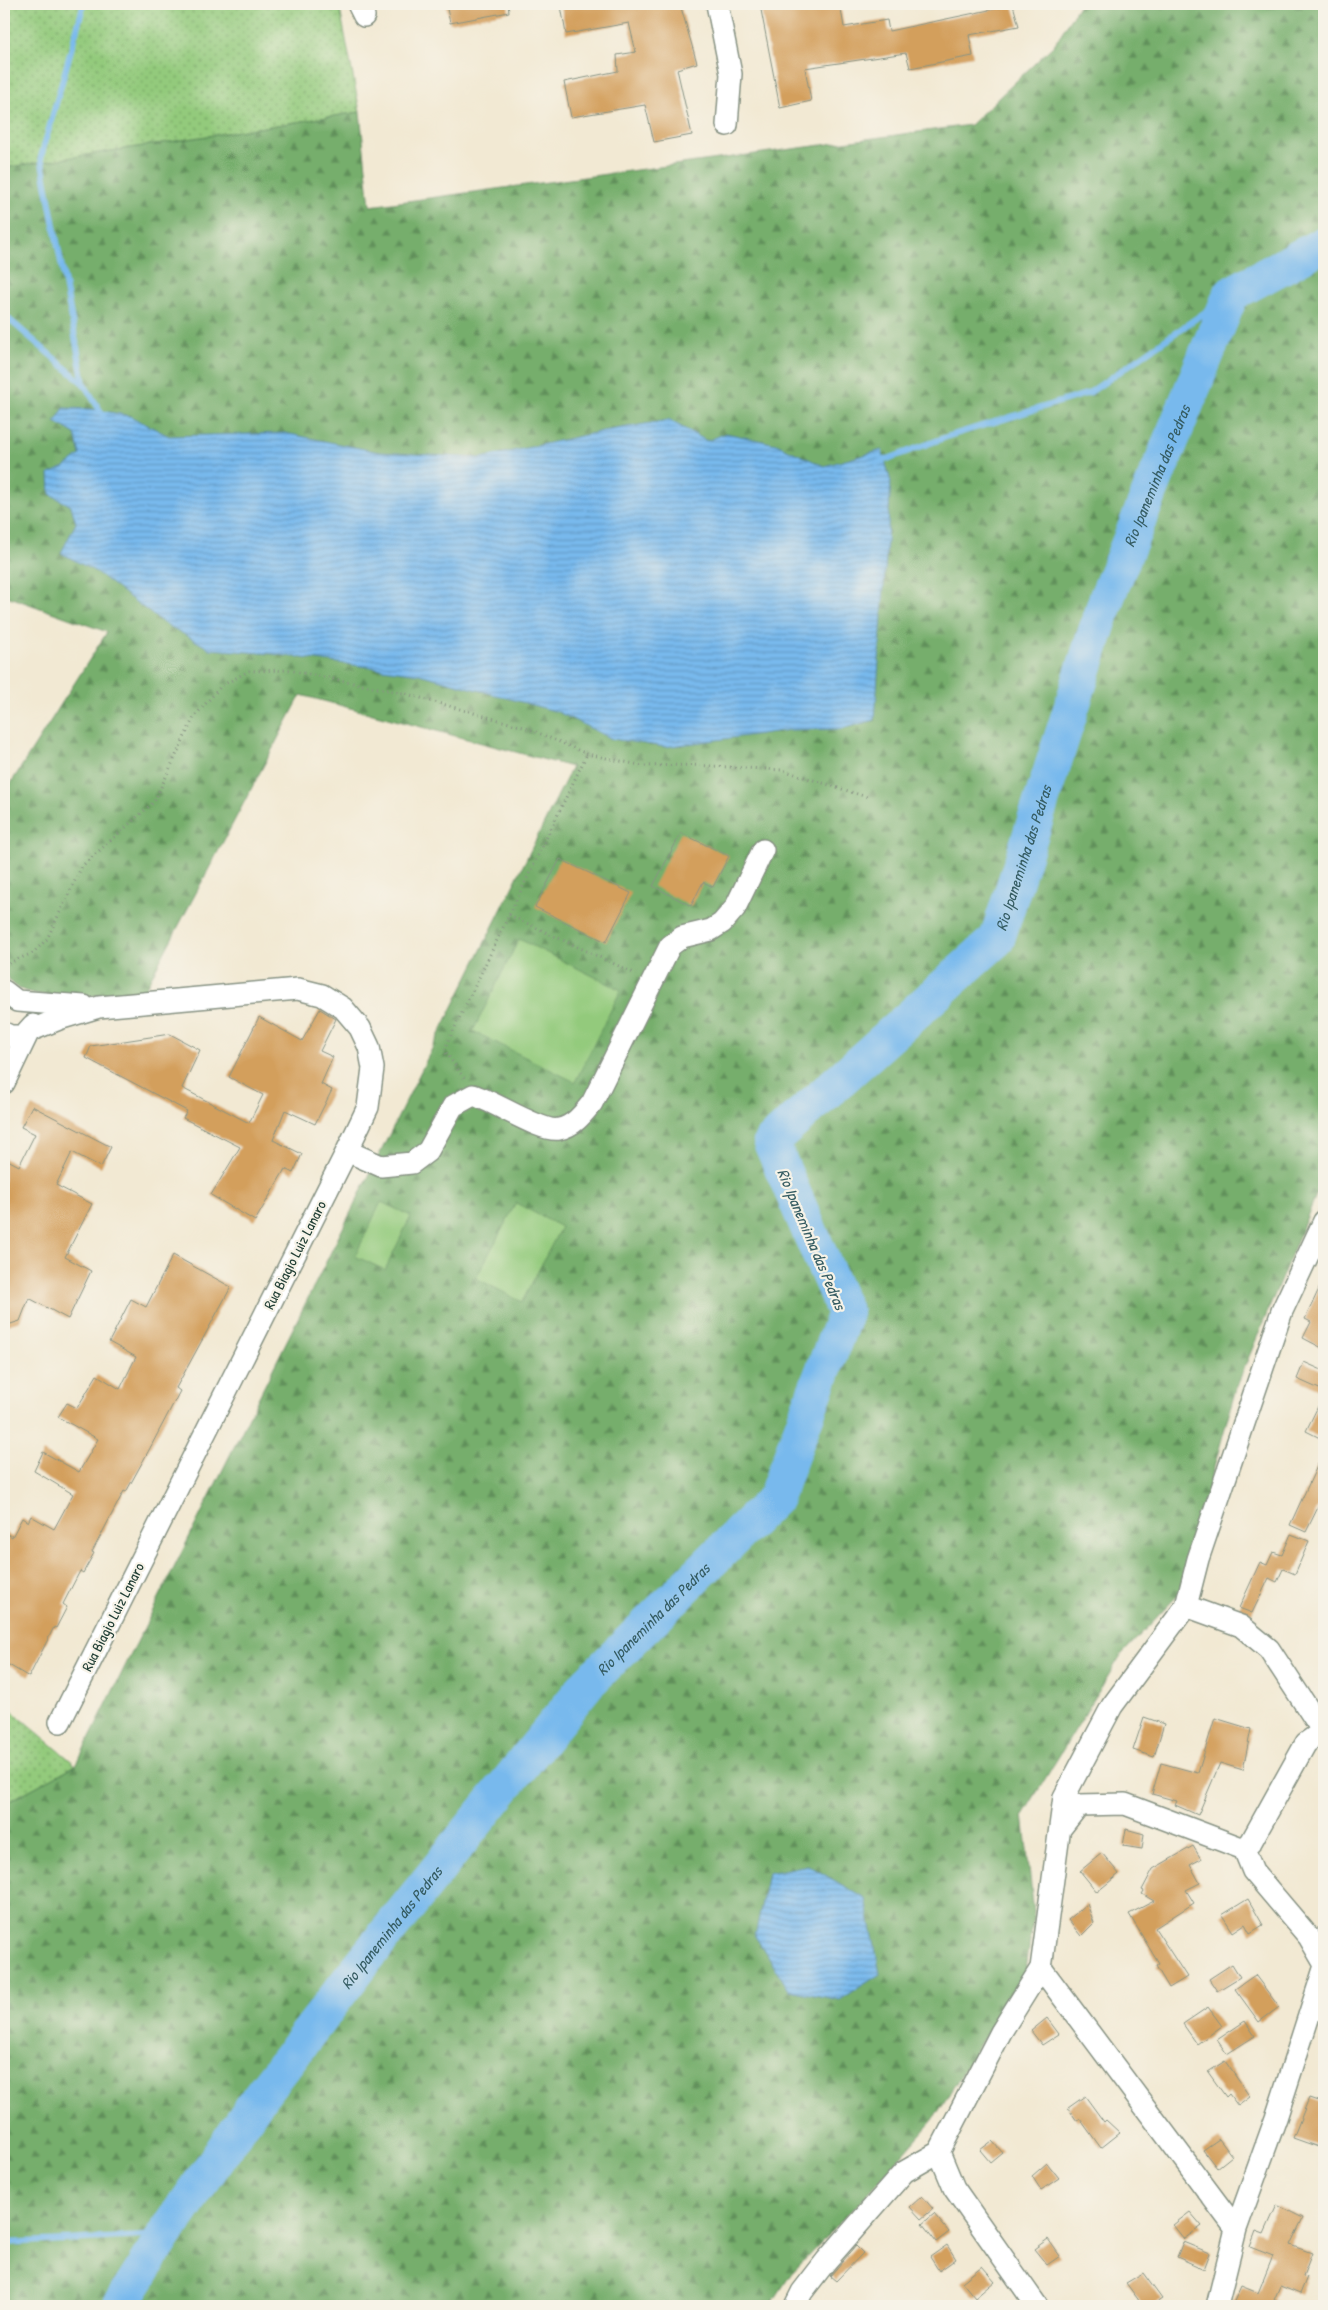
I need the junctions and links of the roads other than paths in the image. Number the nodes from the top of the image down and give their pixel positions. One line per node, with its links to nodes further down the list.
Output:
1 (717, 4): 2 (street)
2 (728, 126)
3 (763, 850): 10 (street)
4 (8, 999): 5 (street, Rua Biagio Luiz Lanaro); 6 (street)
5 (99, 1007): 6 (street, Rua Biagio Luiz Lanaro); 10 (street, Rua Biagio Luiz Lanaro)
6 (29, 1031): 7 (street, Rua Biagio Luiz Lanaro); 9 (street)
7 (4, 1032)
8 (4, 1037): 9 (street)
9 (5, 1079)
10 (347, 1151): 13 (street, Rua Biagio Luiz Lanaro)
11 (1324, 1221): 12 (street)
12 (1186, 1606): 14 (street); 15 (street)
13 (60, 1722)
14 (1323, 1730): 16 (street)
15 (1060, 1829): 16 (street); 18 (street)
16 (1244, 1849): 17 (street)
17 (1324, 1963)
18 (1041, 1968): 20 (street); 21 (street)
19 (1324, 1969): 21 (street)
20 (939, 2152): 22 (street); 23 (street)
21 (1236, 2228): 24 (street)
22 (795, 2306)
23 (1037, 2306)
24 (1217, 2306)

